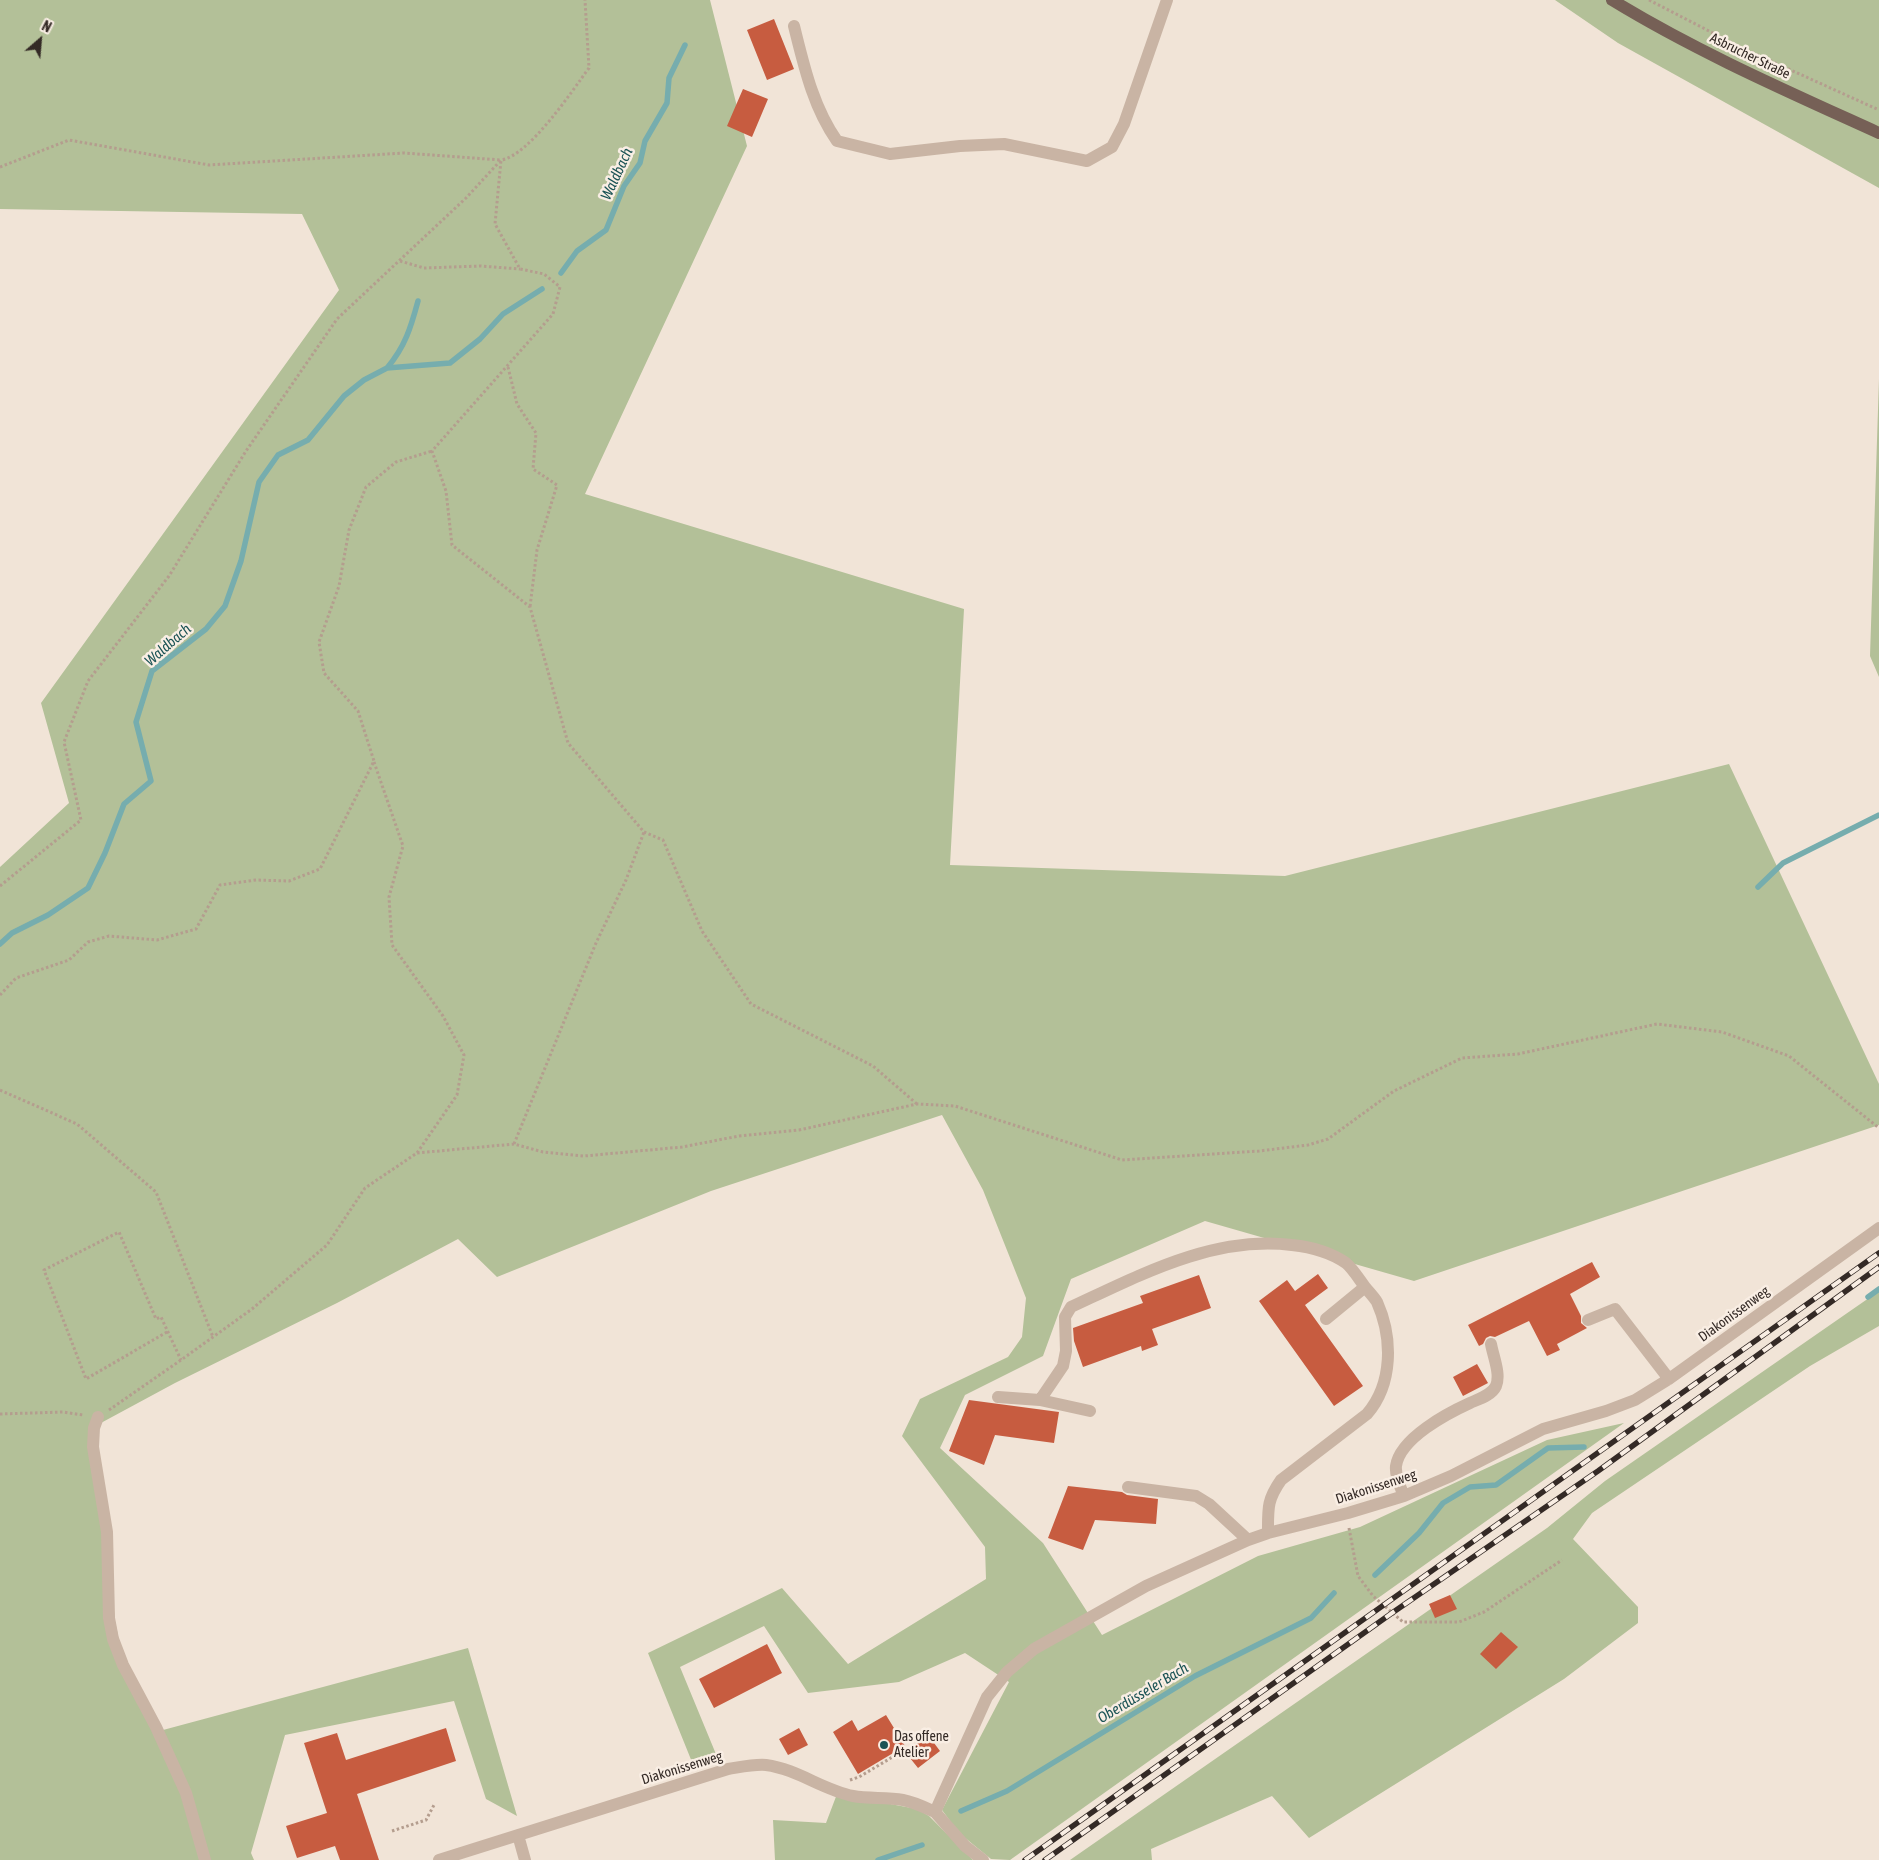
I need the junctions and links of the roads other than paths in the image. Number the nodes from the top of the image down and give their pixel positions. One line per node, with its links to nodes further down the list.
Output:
1 (1167, 0): 3 (street)
2 (1612, 0): 4 (main road, Asbrucher Straße)
3 (794, 26)
4 (1879, 133)
5 (1879, 1228): 10 (street, Diakonissenweg)
6 (1365, 1287): 7 (street); 12 (street); 17 (street)
7 (1326, 1319)
8 (1588, 1320): 10 (street)
9 (1491, 1344): 16 (street)
10 (1669, 1379): 16 (street, Diakonissenweg)
11 (998, 1397): 12 (street)
12 (1040, 1400): 13 (street)
13 (1090, 1411)
14 (98, 1417): 21 (street)
15 (1128, 1487): 18 (street)
16 (1404, 1496): 17 (street, Diakonissenweg)
17 (1268, 1533): 18 (street, Diakonissenweg)
18 (1248, 1540): 19 (street, Diakonissenweg)
19 (935, 1812): 20 (street, Diakonissenweg); 24 (street, Diakonissenweg)
20 (518, 1834): 22 (street, Diakonissenweg); 23 (street)
21 (205, 1860)
22 (439, 1860)
23 (525, 1860)
24 (983, 1860)

